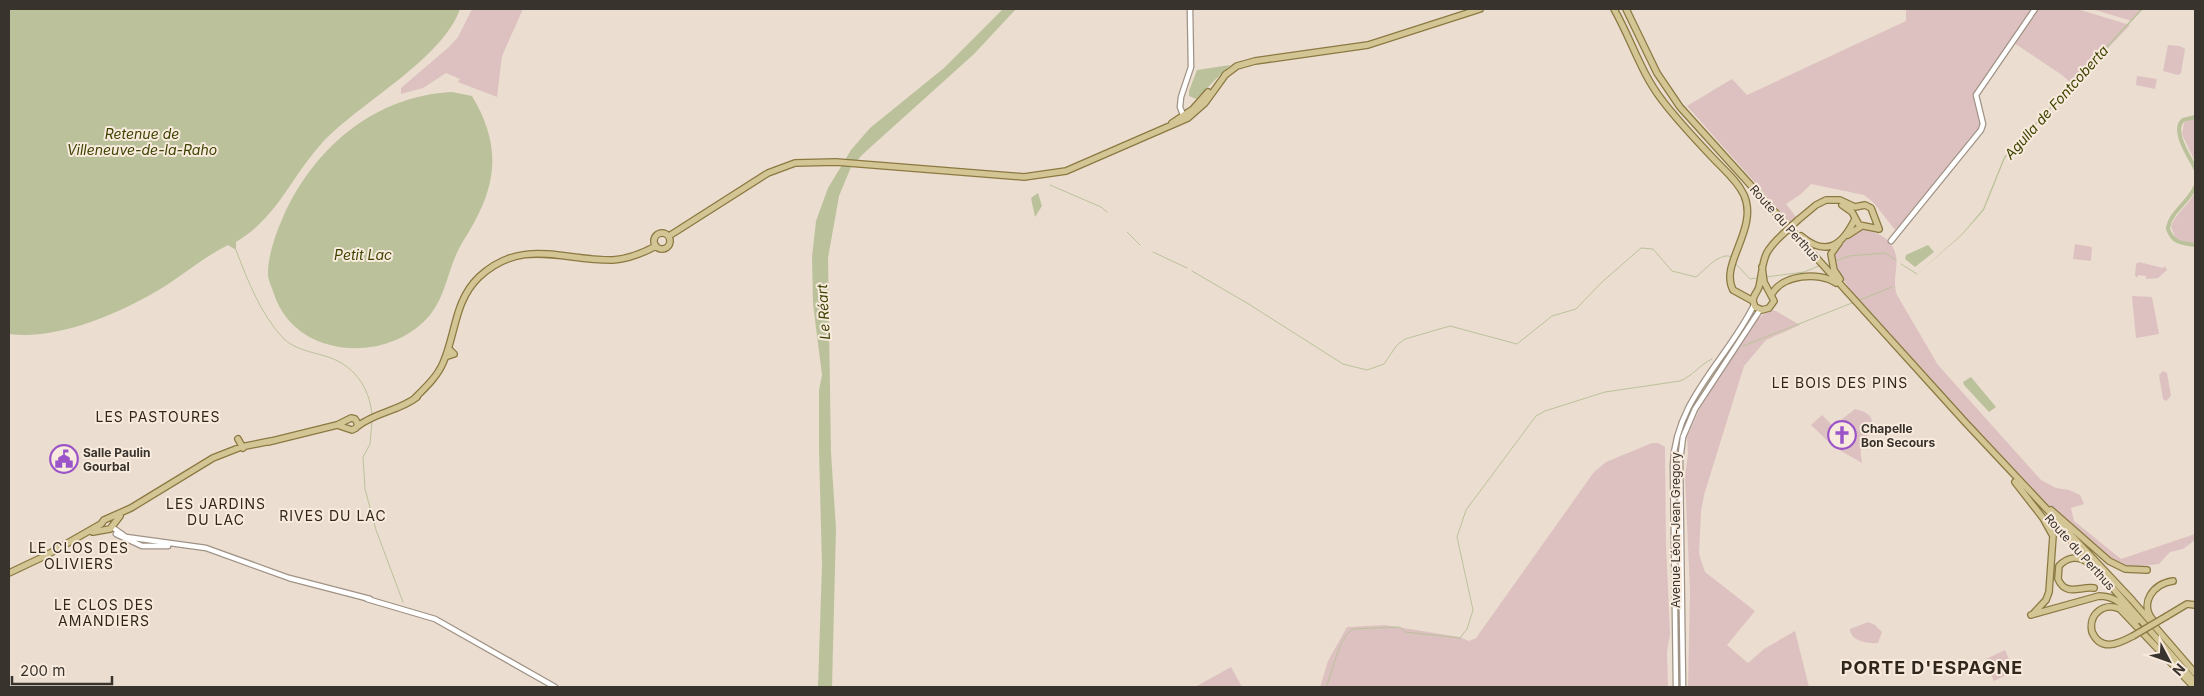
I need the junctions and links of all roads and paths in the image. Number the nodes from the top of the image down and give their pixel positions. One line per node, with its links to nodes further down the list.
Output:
1 (1190, 9): 6 (street)
2 (1480, 9): 6 (main road)
3 (1614, 9): 17 (main road)
4 (1626, 9): 12 (main road, Route du Perthus)
5 (2035, 9): 15 (street)
6 (1188, 115): 7 (main road); 7 (main road)
7 (1144, 139): 14 (main road)
8 (1832, 200): 9 (main road); 10 (main road); 18 (main road, bridge)
9 (1859, 207): 10 (main road); 11 (main road)
10 (1854, 217): 12 (main road); 13 (main road)
11 (1874, 219): 13 (main road); 13 (main road)
12 (1784, 221): 19 (main road, Route du Perthus)
13 (1865, 226): 22 (main road)
14 (670, 237): 16 (main road); 16 (main road)
15 (1891, 241)
16 (655, 245): 23 (main road)
17 (1733, 265): 20 (main road); 24 (main road)
18 (1762, 267): 20 (main road); 21 (main road)
19 (1844, 288): 21 (main road); 22 (main road, Route du Perthus)
20 (1756, 292): 21 (main road); 24 (main road)
21 (1770, 293): 25 (main road)
22 (1852, 298): 27 (main road, Route du Perthus)
23 (464, 299): 26 (main road); 26 (main road)
24 (1753, 303): 25 (main road); 43 (street, Avenue Léon-Jean Gregory)
25 (1760, 310): 44 (street, Avenue Léon-Jean Gregory)
26 (448, 354): 28 (main road)
27 (1965, 422): 31 (main road, Route du Perthus); 34 (main road); 40 (main road, Route du Perthus)
28 (357, 423): 29 (main road); 29 (main road)
29 (347, 424): 30 (main road)
30 (244, 448): 32 (main road); 32 (main road)
31 (1986, 448): 38 (main road, Route du Perthus); 45 (main road)
32 (205, 462): 33 (main road)
33 (108, 525): 35 (main road); 42 (street)
34 (2147, 570)
35 (9, 574)
36 (2173, 581): 40 (main road)
37 (2094, 588): 38 (main road)
38 (2113, 589): 41 (main road, Route du Perthus)
39 (2195, 605): 45 (main road, bridge)
40 (2195, 672)
41 (2195, 682)
42 (555, 687)
43 (1676, 687)
44 (1683, 687)
45 (2195, 687)

